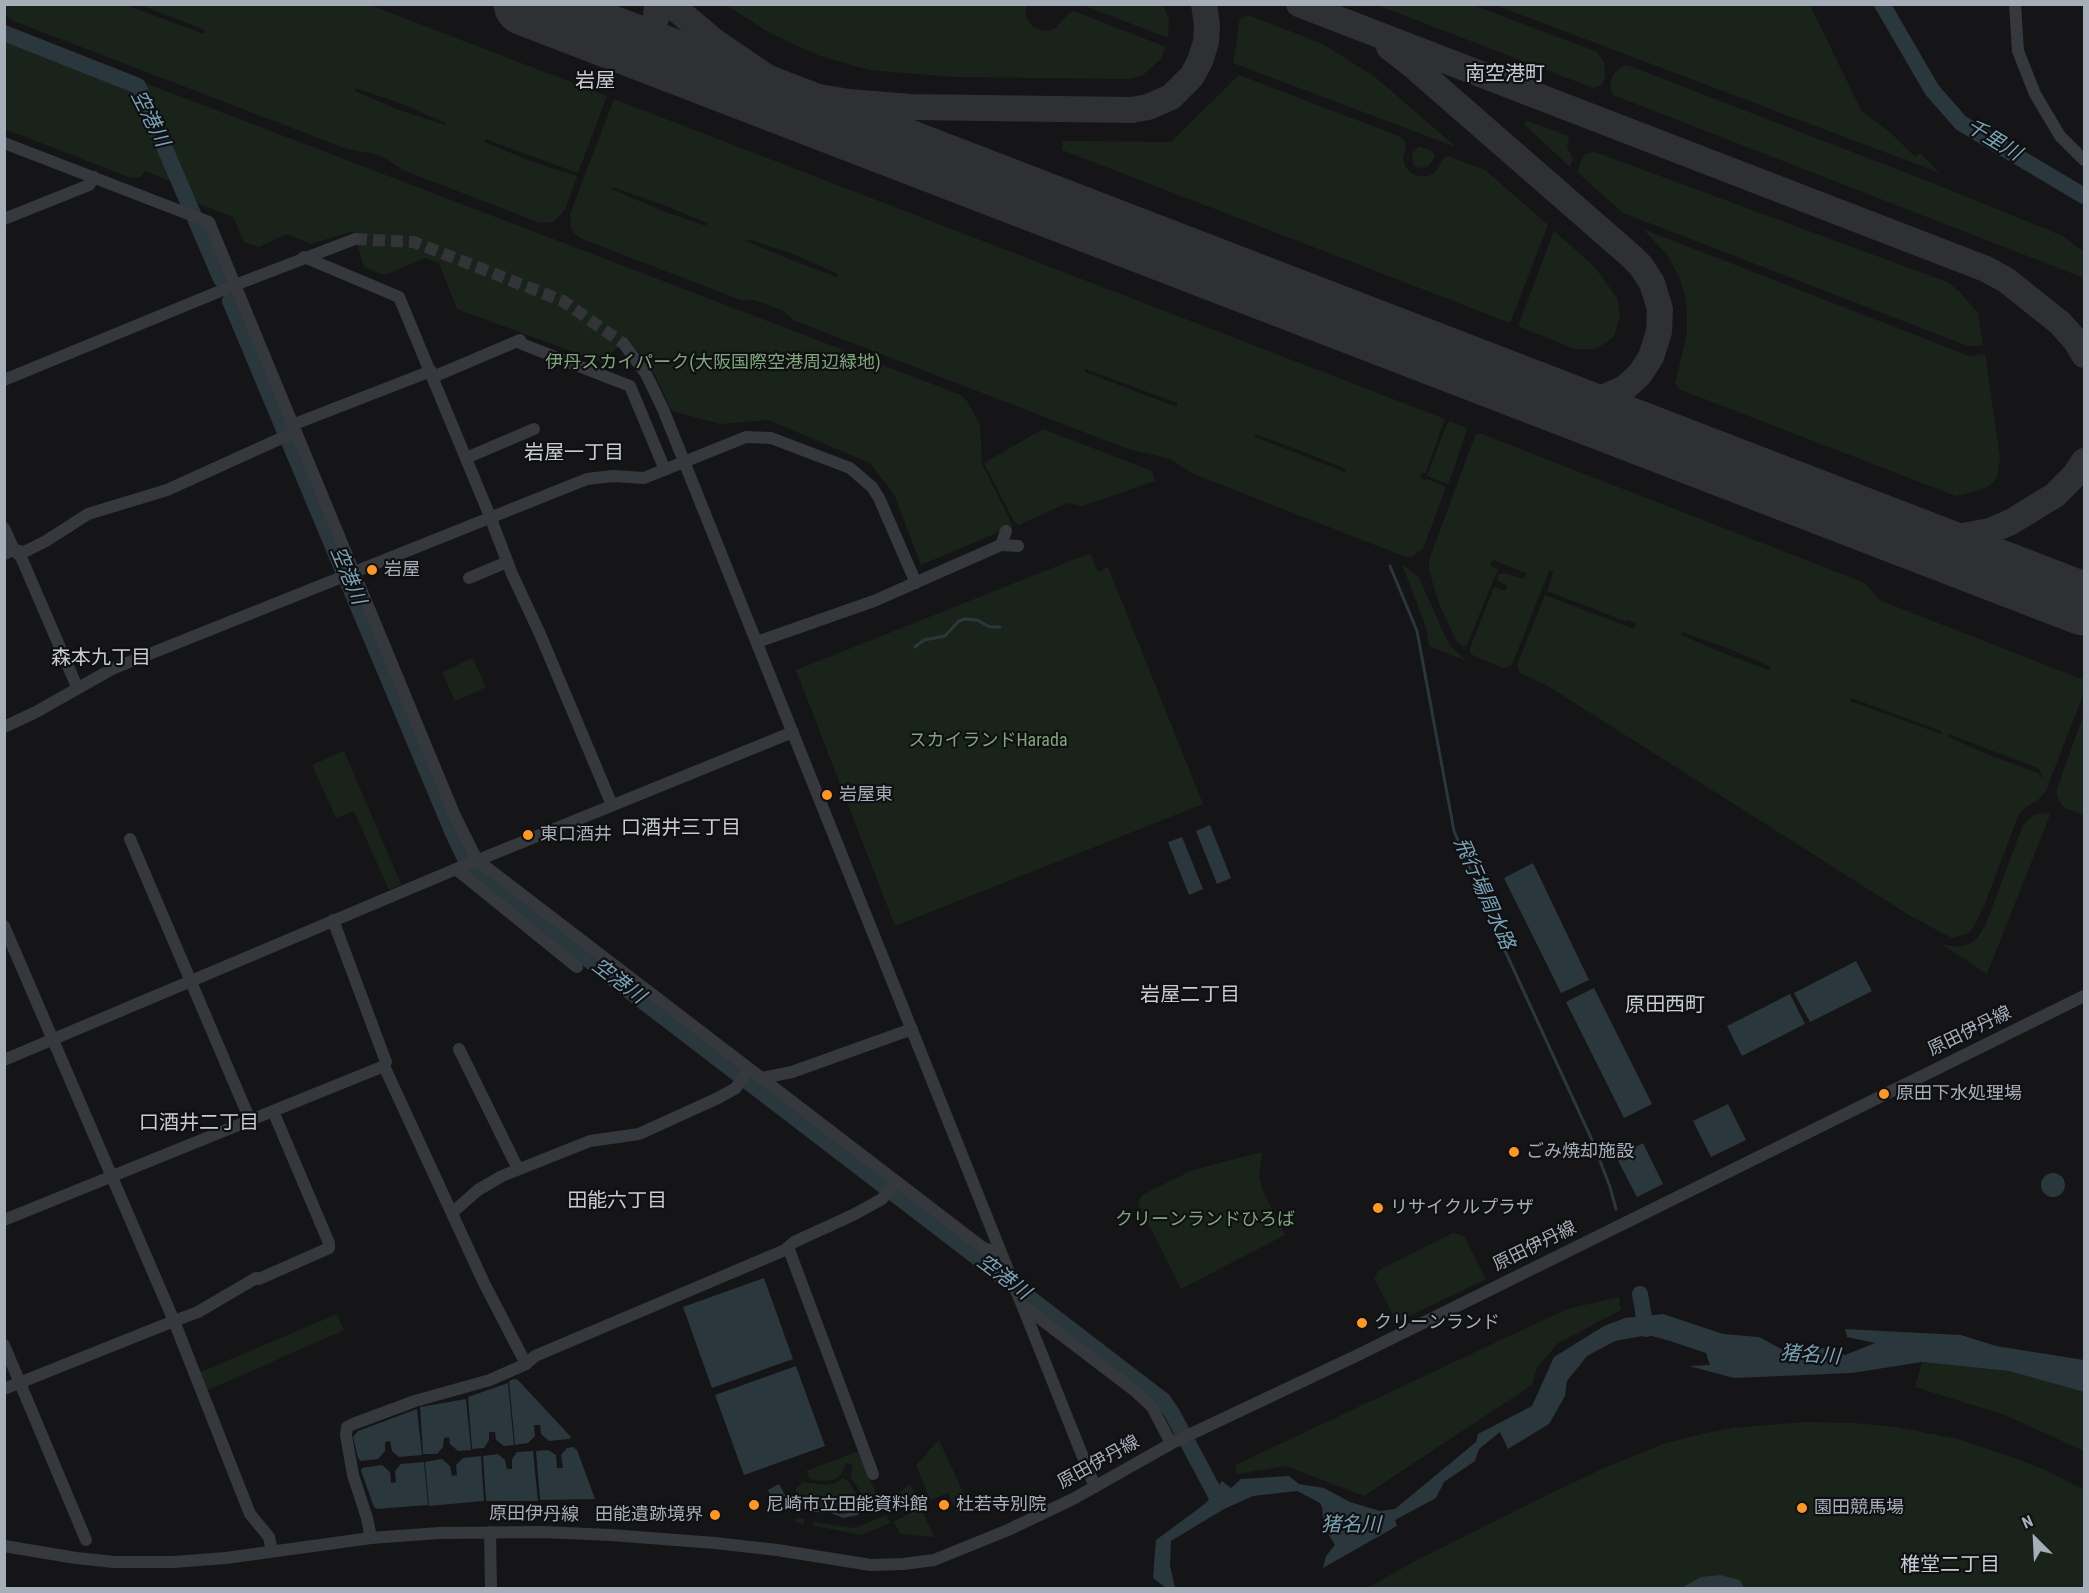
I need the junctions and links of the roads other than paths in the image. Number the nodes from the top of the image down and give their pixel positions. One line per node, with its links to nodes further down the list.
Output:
1 (2015, 4): 3 (street)
2 (4, 142): 4 (street)
3 (2085, 160)
4 (94, 177): 5 (street); 8 (street)
5 (4, 219)
6 (355, 239): 7 (street)
7 (304, 257): 8 (street); 10 (street)
8 (235, 285): 11 (street); 13 (street)
9 (624, 344): 15 (street)
10 (432, 374): 13 (street); 14 (street); 16 (street)
11 (4, 380)
12 (534, 429): 14 (street)
13 (293, 430): 22 (street); 24 (street)
14 (466, 458): 17 (street)
15 (684, 461): 16 (street); 26 (street); 27 (street)
16 (665, 470): 17 (street)
17 (490, 517): 23 (street); 24 (street)
18 (4, 528): 22 (street)
19 (1006, 531): 20 (street)
20 (1001, 545): 21 (street); 26 (street)
21 (1018, 546)
22 (9, 552): 28 (street)
23 (507, 562): 25 (street); 31 (street)
24 (352, 573): 28 (street); 33 (street)
25 (469, 578)
26 (916, 583): 27 (street)
27 (758, 642): 30 (street)
28 (77, 687): 29 (street)
29 (4, 727)
30 (793, 732): 31 (street); 39 (street)
31 (612, 805): 33 (street)
32 (130, 839): 37 (street)
33 (467, 864): 34 (street); 36 (street); 44 (street)
34 (333, 920): 37 (street); 43 (street)
35 (4, 926): 40 (street)
36 (577, 967)
37 (190, 981): 40 (street); 47 (street)
38 (2085, 996): 61 (street, 原田伊丹線)
39 (912, 1029): 45 (street); 54 (street)
40 (53, 1039): 42 (street); 49 (street)
41 (459, 1049): 48 (street)
42 (4, 1060)
43 (384, 1066): 46 (street); 51 (street)
44 (747, 1070): 45 (street); 48 (street)
45 (762, 1078): 50 (street)
46 (273, 1111): 47 (street); 56 (street)
47 (250, 1120): 49 (street)
48 (518, 1169): 51 (street)
49 (112, 1176): 52 (street); 56 (street)
50 (895, 1182): 53 (street); 54 (street)
51 (453, 1212): 58 (street)
52 (4, 1220)
53 (788, 1247): 58 (street); 62 (street)
54 (1004, 1260): 55 (street)
55 (1023, 1305): 61 (street); 63 (street)
56 (174, 1321): 59 (street); 68 (street)
57 (4, 1345): 59 (street)
58 (526, 1364): 65 (street)
59 (20, 1382): 60 (street); 66 (street)
60 (4, 1389)
61 (1173, 1443): 63 (street, 原田伊丹線)
62 (873, 1474)
63 (1095, 1487): 64 (street, 原田伊丹線)
64 (490, 1532): 65 (street, 原田伊丹線); 69 (street)
65 (371, 1538): 68 (street, 原田伊丹線)
66 (86, 1540)
67 (4, 1546): 68 (street, 原田伊丹線)
68 (272, 1551)
69 (491, 1588)

